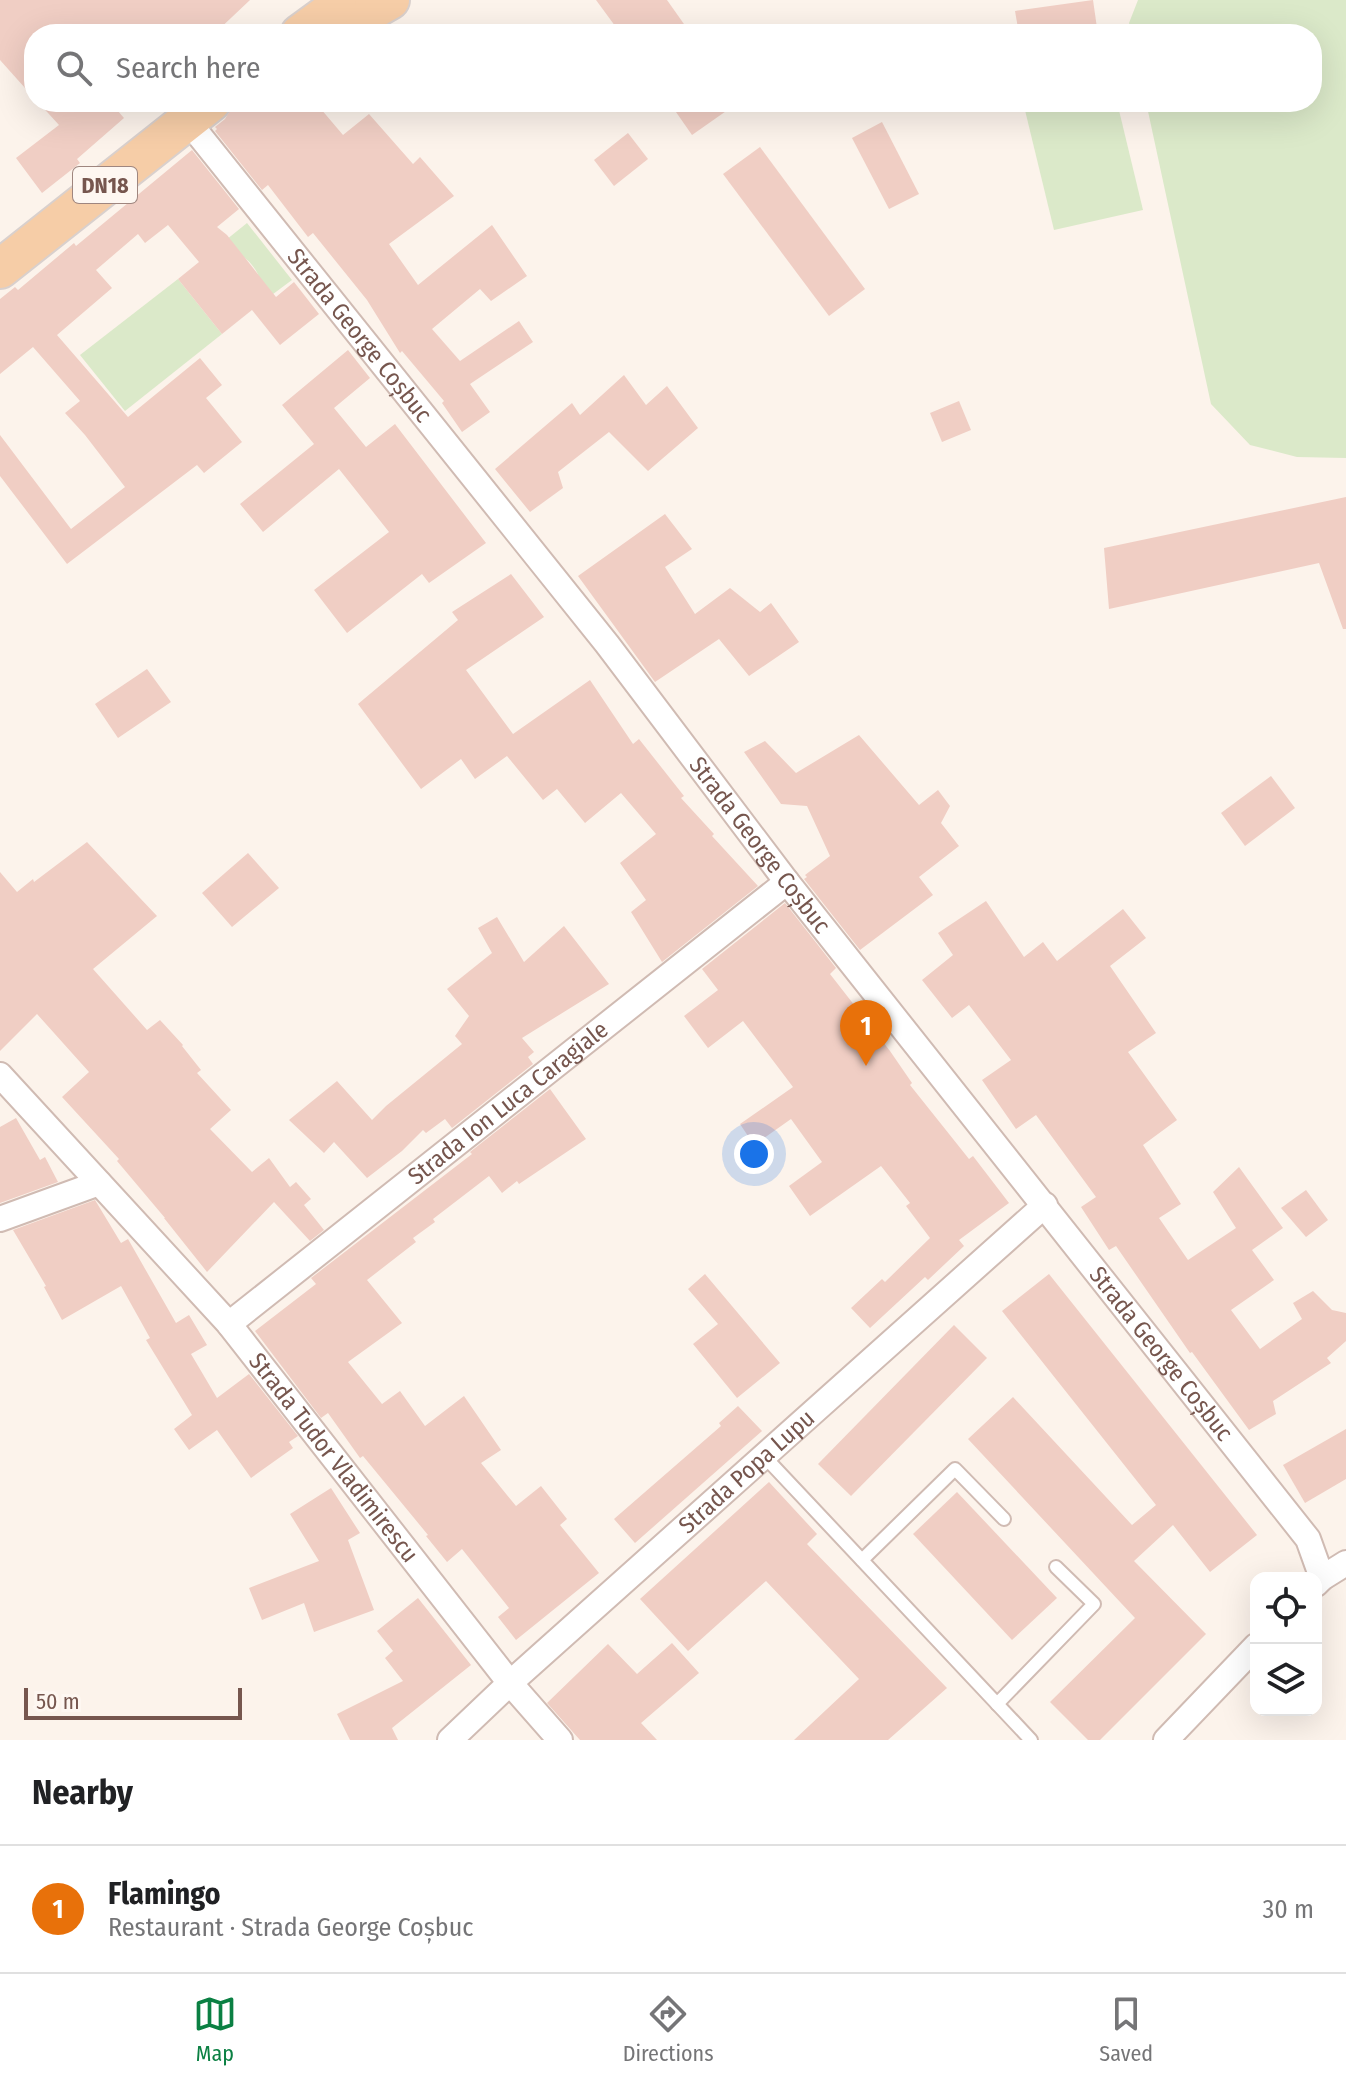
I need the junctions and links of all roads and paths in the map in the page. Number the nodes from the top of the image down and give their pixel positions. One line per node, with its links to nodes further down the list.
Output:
1 (390, 0): 2 (main road)
2 (322, 15)
3 (198, 112): 5 (main road, DN18)
4 (200, 112): 6 (street, Strada George Coșbuc)
5 (0, 269)
6 (787, 882): 9 (street, Strada George Coșbuc); 11 (street, Strada Ion Luca Caragiale)
7 (0, 1075): 8 (street, Strada Tudor Vladimirescu)
8 (99, 1183): 10 (street); 11 (street, Strada Tudor Vladimirescu)
9 (1045, 1205): 12 (street, Strada Popa Lupu); 17 (street, Strada George Coșbuc)
10 (0, 1219)
11 (229, 1324): 20 (street, Strada Tudor Vladimirescu)
12 (764, 1456): 14 (lane); 20 (street, Strada Popa Lupu)
13 (1004, 1519): 14 (lane)
14 (862, 1560): 21 (lane)
15 (1346, 1563): 18 (street)
16 (1056, 1567): 21 (lane)
17 (1317, 1572)
18 (1322, 1579)
19 (1250, 1652): 25 (street)
20 (510, 1683): 22 (street, Strada Popa Lupu); 23 (street, Strada Tudor Vladimirescu)
21 (997, 1704): 24 (lane)
22 (450, 1740)
23 (560, 1740)
24 (1031, 1740)
25 (1166, 1740)

